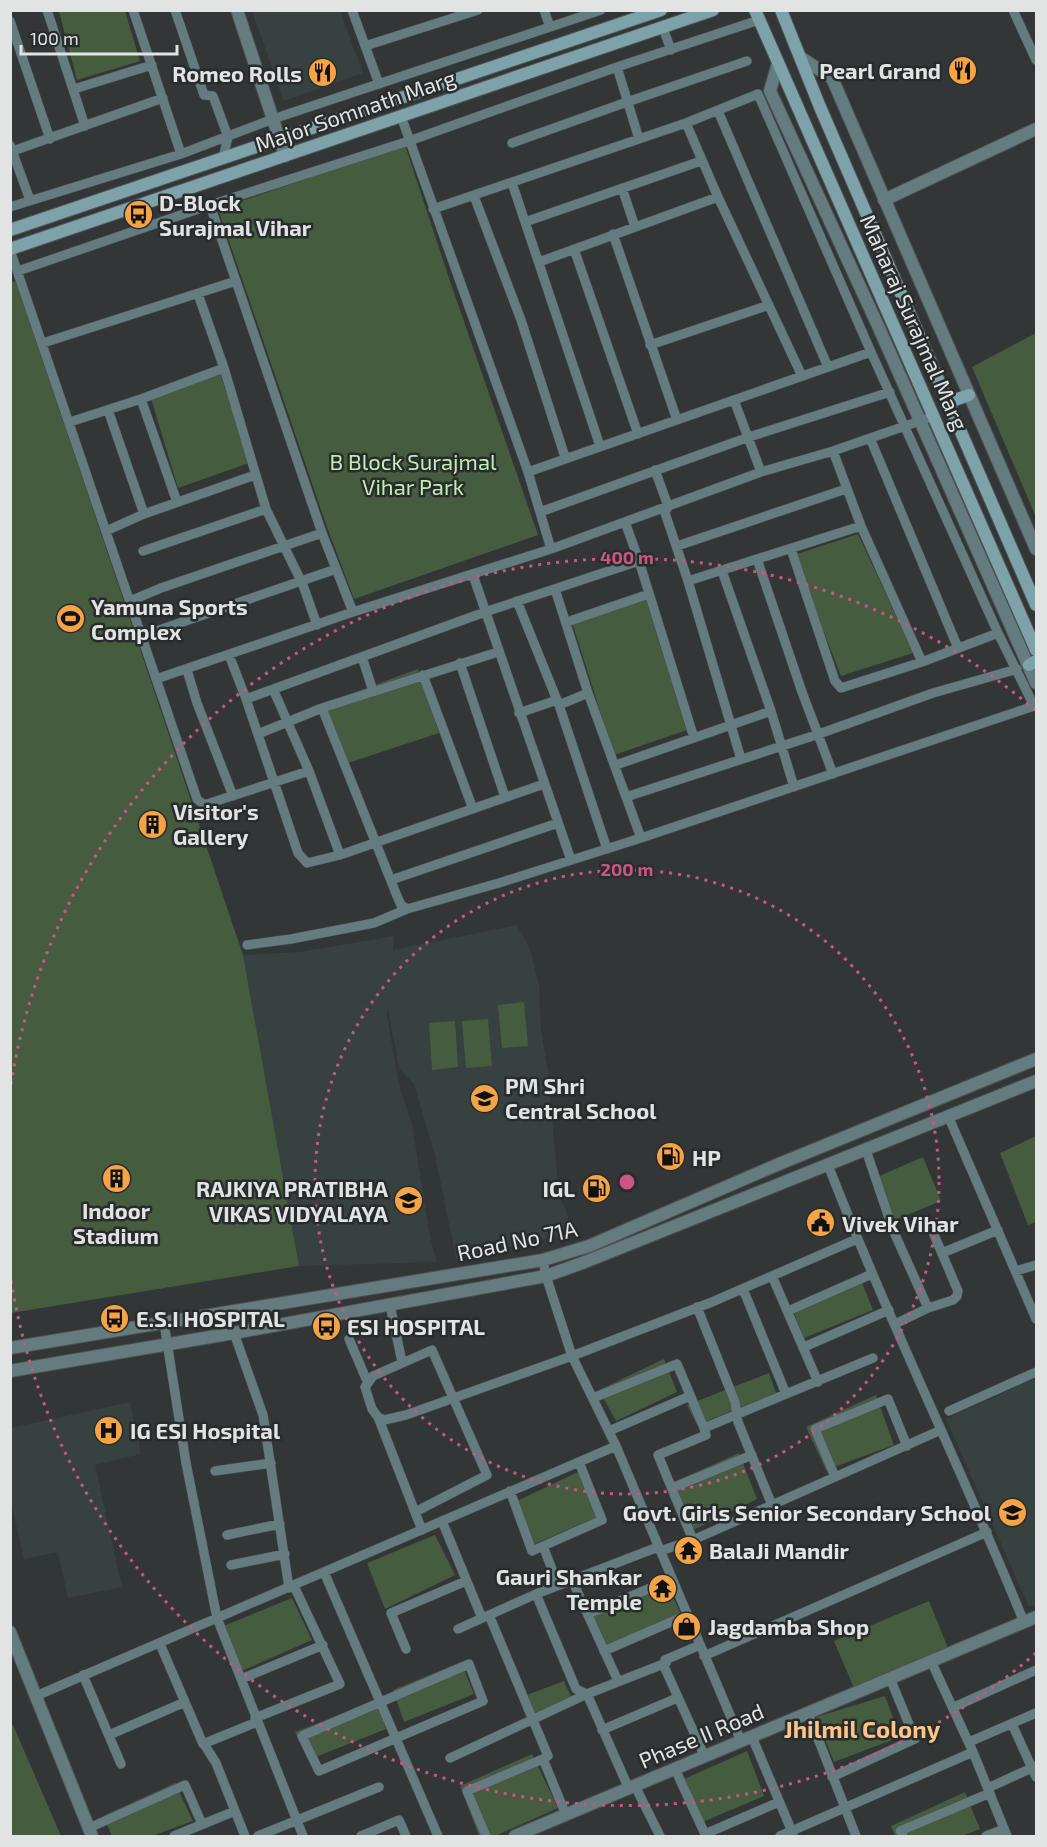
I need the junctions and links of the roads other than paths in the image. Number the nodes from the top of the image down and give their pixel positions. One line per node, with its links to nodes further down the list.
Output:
1 (47, 10): 27 (street)
2 (133, 10): 24 (street)
3 (175, 10): 36 (street)
4 (237, 10): 32 (street)
5 (365, 10): 13 (street)
6 (478, 10): 18 (street)
7 (544, 10): 16 (street)
8 (601, 10): 16 (street)
9 (661, 10): 37 (main road, Major Somnath Marg)
10 (712, 10): 17 (main road, Major Somnath Marg)
11 (781, 10): 20 (main road, Maharaj Surajmal Marg)
12 (1013, 10): 21 (street)
13 (353, 12): 18 (street)
14 (757, 15): 19 (street); 23 (main road, Maharaj Surajmal Marg)
15 (10, 21): 39 (street)
16 (550, 27): 26 (street)
17 (663, 28): 19 (street); 31 (main road, Major Somnath Marg)
18 (365, 46): 26 (street)
19 (671, 50): 25 (street)
20 (800, 57): 52 (street, Maharaj Surajmal Marg); 77 (main road, Maharaj Surajmal Marg)
21 (1036, 60)
22 (747, 62): 29 (street)
23 (778, 63): 79 (main road, Maharaj Surajmal Marg); 81 (street)
24 (152, 64): 27 (street); 28 (street)
25 (617, 67): 29 (street); 40 (street)
26 (379, 84): 32 (street)
27 (74, 89): 34 (street)
28 (163, 98): 34 (street); 43 (street)
29 (627, 102): 38 (street); 41 (street)
30 (718, 111): 33 (street); 69 (street); 70 (street)
31 (401, 116): 40 (street); 44 (main road, Major Somnath Marg)
32 (273, 119): 36 (street); 37 (street)
33 (686, 123): 38 (street); 46 (street)
34 (85, 126): 39 (street)
35 (1036, 129): 52 (street)
36 (228, 136): 43 (street); 45 (street)
37 (279, 139): 44 (street); 45 (main road, Major Somnath Marg)
38 (639, 139): 47 (street)
39 (50, 140): 42 (street)
40 (409, 141): 53 (street); 55 (street)
41 (513, 143)
42 (11, 150): 51 (street)
43 (181, 154): 51 (street)
44 (285, 156): 60 (main road, Major Somnath Marg)
45 (223, 158): 58 (main road, Major Somnath Marg)
46 (701, 161): 48 (street); 50 (street)
47 (512, 183): 49 (street); 56 (street)
48 (622, 188): 56 (street); 57 (street)
49 (474, 196): 55 (street); 89 (street)
50 (718, 197): 57 (street); 66 (street)
51 (30, 200): 54 (street)
52 (884, 200): 74 (street, Maharaj Surajmal Marg)
53 (210, 205): 63 (street); 64 (street)
54 (10, 207)
55 (433, 209): 91 (street)
56 (525, 222): 62 (street)
57 (636, 227): 59 (street)
58 (10, 230)
59 (613, 234): 61 (street); 68 (street)
60 (10, 249): 63 (street)
61 (574, 249): 62 (street); 84 (street)
62 (539, 262): 87 (street)
63 (18, 271): 67 (street)
64 (236, 281): 65 (street); 103 (street)
65 (198, 294): 67 (street); 71 (street)
66 (769, 305): 68 (street); 72 (street)
67 (43, 343): 82 (street)
68 (650, 345): 80 (street)
69 (871, 352): 70 (street); 73 (street)
70 (828, 367): 72 (street)
71 (224, 368): 75 (street); 93 (street)
72 (802, 376): 76 (street)
73 (890, 392): 83 (street); 85 (street)
74 (969, 395): 77 (main road); 108 (street, Maharaj Surajmal Marg)
75 (141, 399): 78 (street); 95 (street)
76 (734, 400): 80 (street); 85 (street)
77 (949, 402): 121 (main road, Maharaj Surajmal Marg)
78 (108, 410): 82 (street); 99 (street)
79 (934, 416): 81 (street); 129 (main road, Maharaj Surajmal Marg)
80 (677, 420): 84 (street)
81 (920, 421): 83 (street); 135 (street)
82 (70, 422): 102 (street)
83 (905, 426): 86 (street); 126 (street)
84 (638, 434): 87 (street)
85 (749, 437): 90 (street); 92 (street)
86 (870, 438): 88 (street); 128 (street)
87 (600, 446): 89 (street)
88 (832, 451): 92 (street); 94 (street)
89 (565, 458): 91 (street)
90 (655, 470): 96 (street); 98 (street)
91 (528, 472): 98 (street)
92 (761, 472): 96 (street)
93 (255, 475): 95 (street); 97 (street)
94 (846, 489): 101 (street); 104 (street)
95 (177, 502): 99 (street)
96 (668, 506): 100 (street); 104 (street)
97 (267, 509): 105 (street); 109 (street)
98 (540, 512): 106 (street)
99 (144, 514): 102 (street)
100 (625, 522): 106 (street); 111 (street)
101 (861, 526): 107 (street); 133 (street)
102 (106, 531): 119 (street)
103 (322, 533): 105 (street); 112 (street)
104 (677, 546): 116 (street)
105 (284, 547): 115 (street); 119 (street)
106 (551, 549): 114 (street)
107 (791, 549): 110 (street); 133 (street)
108 (1036, 549)
109 (143, 551)
110 (757, 559): 113 (street); 152 (street)
111 (639, 561): 117 (street); 118 (street)
112 (336, 569): 115 (street); 122 (street)
113 (722, 571): 116 (street); 147 (street)
114 (473, 575): 122 (street); 123 (street)
115 (301, 581): 125 (street); 127 (street)
116 (688, 581): 150 (street)
117 (555, 590): 120 (street); 124 (street)
118 (649, 594): 124 (street); 153 (street)
119 (130, 601): 127 (street)
120 (516, 601): 123 (street); 145 (street)
121 (1036, 605)
122 (353, 612): 125 (street)
123 (485, 612): 130 (street); 132 (street)
124 (567, 622): 143 (street)
125 (317, 625): 131 (street)
126 (998, 633): 128 (street); 136 (street)
127 (142, 636): 139 (street)
128 (958, 648): 133 (street)
129 (1036, 650)
130 (498, 652): 134 (street); 148 (street)
131 (229, 655): 137 (street); 144 (street)
132 (362, 657): 141 (street); 142 (street)
133 (922, 662)
134 (459, 663): 138 (street); 163 (street)
135 (1033, 663): 140 (street)
136 (1017, 669): 152 (street); 158 (street)
137 (187, 670): 139 (street); 162 (street)
138 (423, 675): 142 (street); 165 (street)
139 (156, 680): 162 (street)
140 (1036, 683)
141 (273, 689): 144 (street); 149 (street)
142 (373, 691): 146 (street)
143 (588, 693): 145 (street); 156 (street)
144 (246, 699): 151 (street)
145 (558, 702): 148 (street); 169 (street)
146 (322, 708): 149 (street); 168 (street)
147 (771, 711): 150 (street); 154 (street)
148 (519, 712): 160 (street)
149 (289, 723): 151 (street); 157 (street)
150 (732, 725): 153 (street); 155 (street)
151 (258, 734): 159 (street)
152 (819, 734): 154 (street); 158 (street)
153 (694, 738): 156 (street)
154 (781, 746): 155 (street); 161 (street)
155 (741, 759): 164 (street)
156 (616, 765): 164 (street)
157 (309, 771): 159 (street); 170 (street)
158 (833, 774): 161 (street)
159 (275, 783): 162 (street); 170 (street)
160 (544, 784): 163 (street); 166 (street)
161 (794, 787): 167 (street)
162 (232, 796)
163 (505, 797): 165 (street)
164 (626, 797): 167 (street)
165 (473, 809): 168 (street)
166 (558, 823): 171 (street); 172 (street)
167 (641, 838): 169 (street)
168 (374, 842): 170 (street); 172 (street)
169 (607, 849): 171 (street)
170 (340, 855)
171 (571, 860): 173 (street)
172 (391, 880): 173 (street)
173 (407, 909): 174 (street)
174 (247, 945)
175 (1036, 1059): 184 (street, Road No 71A)
176 (1036, 1081): 177 (street, Road No 71A)
177 (949, 1118): 178 (street, Road No 71A); 181 (street)
178 (866, 1150): 179 (street, Road No 71A); 193 (street)
179 (828, 1165): 182 (street); 188 (street, Road No 71A)
180 (929, 1223): 183 (street)
181 (998, 1230): 183 (street); 186 (street)
182 (856, 1239): 187 (street); 189 (street)
183 (942, 1253): 193 (street)
184 (543, 1260): 188 (street); 197 (street, Road No 71A)
185 (1036, 1265): 186 (street)
186 (1016, 1271): 196 (street)
187 (872, 1274): 194 (street); 195 (street)
188 (546, 1276): 191 (street, Road No 71A); 204 (street)
189 (772, 1276): 190 (street); 195 (street)
190 (743, 1289): 192 (street); 211 (street)
191 (390, 1305): 199 (street, Road No 71A); 206 (street)
192 (698, 1307): 204 (street); 216 (street)
193 (928, 1308): 198 (street)
194 (889, 1310): 198 (street); 202 (street)
195 (788, 1311): 202 (street)
196 (1036, 1318)
197 (164, 1323): 201 (street); 203 (street, Road No 71A)
198 (895, 1324): 219 (street)
199 (234, 1333): 201 (street, Road No 71A); 225 (street)
200 (350, 1339): 209 (street)
201 (168, 1344): 207 (street, Road No 71A); 253 (street)
202 (804, 1347): 210 (street)
203 (10, 1348)
204 (572, 1356): 213 (street); 214 (street)
205 (873, 1358): 210 (street)
206 (402, 1362): 209 (street); 213 (street)
207 (10, 1371)
208 (1036, 1372): 215 (street)
209 (367, 1381): 217 (street)
210 (818, 1382): 211 (street)
211 (786, 1394): 216 (street)
212 (690, 1395): 214 (street); 218 (street); 220 (street)
213 (453, 1397): 217 (street); 231 (street)
214 (593, 1398): 220 (street)
215 (949, 1411)
216 (737, 1415): 218 (street); 223 (street)
217 (378, 1417): 231 (street)
218 (704, 1428): 228 (street)
219 (941, 1430): 222 (street); 235 (street)
220 (609, 1431): 221 (street)
221 (616, 1446): 224 (street); 239 (street)
222 (907, 1446): 227 (street); 227 (street)
223 (752, 1455): 228 (street); 230 (street)
224 (579, 1462): 229 (street); 238 (street)
225 (271, 1463): 226 (street); 233 (street)
226 (215, 1472)
227 (835, 1477): 230 (street)
228 (672, 1488): 237 (street)
229 (510, 1491): 232 (street); 238 (street)
230 (772, 1505): 237 (street)
231 (415, 1512): 234 (street)
232 (442, 1521): 234 (street); 245 (street)
233 (280, 1524): 236 (street); 240 (street)
234 (422, 1530): 242 (street)
235 (987, 1532): 254 (street); 262 (street)
236 (227, 1535)
237 (693, 1540): 239 (street)
238 (543, 1546): 246 (street)
239 (659, 1549): 243 (street); 244 (street)
240 (285, 1554): 241 (street); 247 (street)
241 (231, 1565)
242 (324, 1572): 247 (street); 274 (street)
243 (672, 1579): 249 (street); 250 (street)
244 (572, 1580): 246 (street); 249 (street)
245 (466, 1581): 251 (street); 260 (street)
246 (558, 1585): 248 (street)
247 (292, 1587): 253 (street); 258 (street)
248 (536, 1594): 251 (street); 270 (street)
249 (588, 1614): 261 (street)
250 (687, 1615): 259 (street); 261 (street)
251 (486, 1617): 255 (street); 279 (street)
252 (1036, 1617): 254 (street, Phase II Road)
253 (217, 1618): 257 (street); 268 (street)
254 (1024, 1622): 263 (street, Phase II Road)
255 (458, 1629)
256 (10, 1632): 271 (street)
257 (160, 1644): 266 (street); 273 (street)
258 (323, 1645): 268 (street); 278 (street)
259 (700, 1645): 262 (street); 264 (street)
260 (406, 1649)
261 (604, 1651): 269 (street)
262 (704, 1656): 284 (street)
263 (932, 1661): 267 (street, Phase II Road); 275 (street)
264 (663, 1664): 269 (street); 272 (street)
265 (1036, 1670): 275 (street)
266 (83, 1675): 271 (street); 282 (street)
267 (890, 1678): 276 (street, Phase II Road); 294 (street)
268 (240, 1679): 278 (street)
269 (618, 1681): 270 (street)
270 (587, 1695): 279 (street); 281 (street)
271 (36, 1696): 304 (street)
272 (677, 1698): 281 (street); 288 (street)
273 (185, 1702): 282 (street); 286 (street)
274 (381, 1702): 283 (street); 283 (street); 283 (street)
275 (954, 1707): 285 (street)
276 (808, 1713): 284 (street, Phase II Road); 294 (street)
277 (1036, 1713): 280 (street)
278 (256, 1720): 286 (street); 302 (street)
279 (534, 1721): 289 (street); 290 (street)
280 (1012, 1724): 285 (street); 293 (street)
281 (602, 1730): 296 (street)
282 (109, 1735): 291 (street)
283 (397, 1738): 314 (street)
284 (746, 1739): 288 (street, Phase II Road); 298 (street)
285 (969, 1742): 287 (street)
286 (204, 1744): 300 (street)
287 (973, 1752): 297 (street); 299 (street)
288 (705, 1756): 292 (street, Phase II Road)
289 (450, 1758)
290 (543, 1759): 301 (street); 315 (street)
291 (122, 1764)
292 (675, 1769): 296 (street, Phase II Road); 298 (street)
293 (1035, 1770): 297 (street)
294 (832, 1777): 299 (street)
295 (379, 1787): 302 (street)
296 (632, 1787): 301 (street, Phase II Road); 317 (street)
297 (989, 1791): 306 (street); 320 (street)
298 (779, 1802): 307 (street)
299 (844, 1808): 307 (street); 319 (street)
300 (235, 1811): 303 (street); 309 (street)
301 (566, 1815): 316 (street, Phase II Road)
302 (297, 1820): 305 (street); 311 (street)
303 (202, 1824): 304 (street); 308 (street)
304 (90, 1832)
305 (277, 1833): 310 (street)
306 (1005, 1833): 321 (street)
307 (793, 1834): 318 (street)
308 (174, 1836)
309 (244, 1836)
310 (258, 1836)
311 (303, 1836)
312 (361, 1836): 313 (street)
313 (406, 1836)
314 (438, 1836)
315 (486, 1836)
316 (515, 1836)
317 (660, 1836)
318 (780, 1836)
319 (856, 1836)
320 (903, 1836)
321 (986, 1836)

